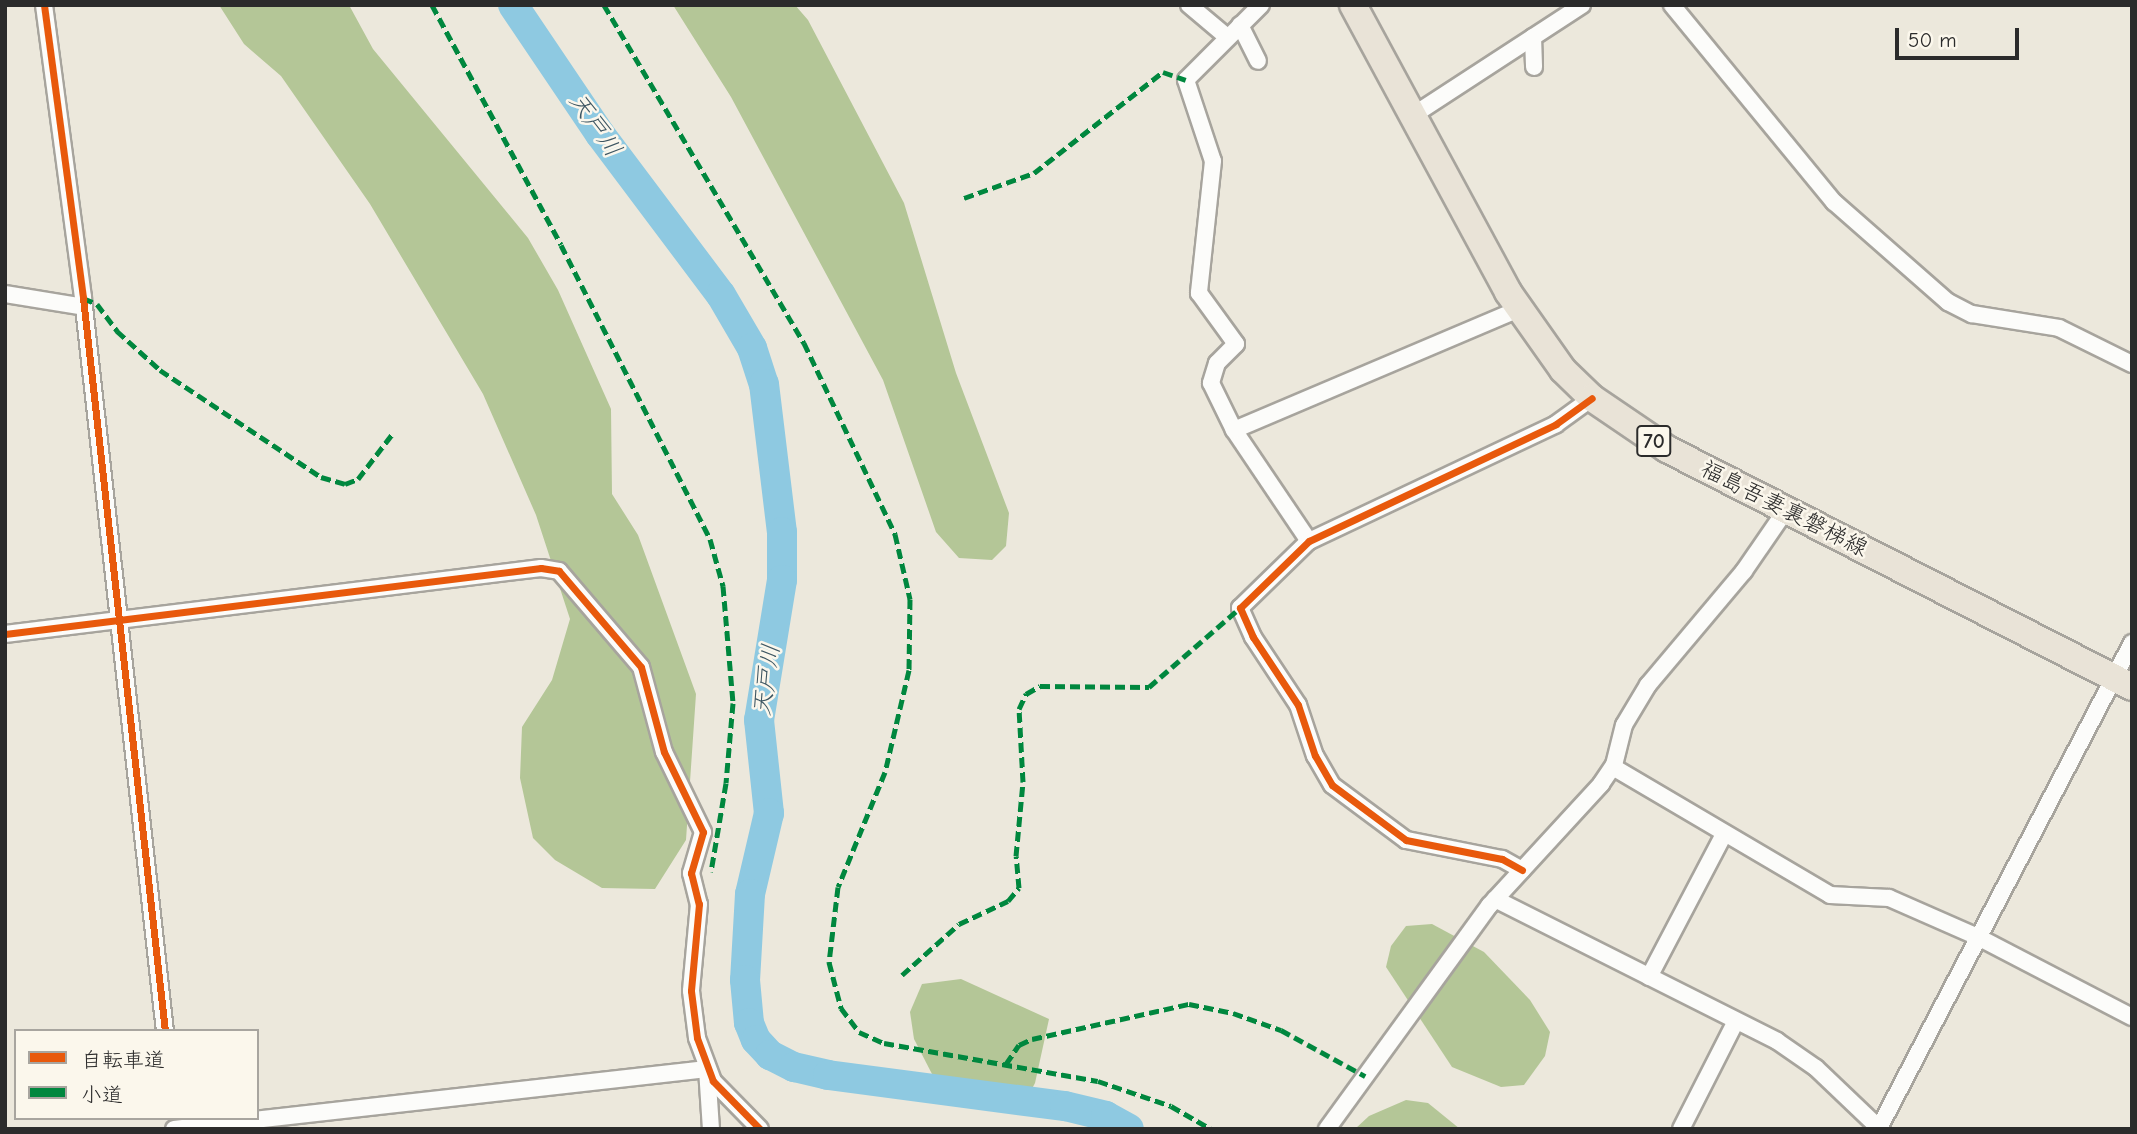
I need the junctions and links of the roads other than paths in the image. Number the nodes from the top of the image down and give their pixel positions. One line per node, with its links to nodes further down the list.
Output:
1 (44, 5): 14 (street)
2 (1189, 5): 8 (street)
3 (1261, 5): 7 (street)
4 (1353, 5): 12 (main road, 福島吾妻裏磐梯線 / 70)
5 (1582, 5): 9 (street)
6 (1672, 5): 16 (street)
7 (1240, 24): 8 (street); 10 (street)
8 (1227, 37): 18 (street)
9 (1533, 37): 11 (street); 12 (street)
10 (1258, 61)
11 (1534, 67)
12 (1412, 116): 15 (main road, 福島吾妻裏磐梯線 / 70)
13 (6, 298): 14 (street)
14 (84, 307): 21 (street)
15 (1520, 309): 17 (main road, 福島吾妻裏磐梯線 / 70); 18 (street)
16 (2132, 364)
17 (1592, 398): 19 (main road, 福島吾妻裏磐梯線 / 70); 20 (street)
18 (1234, 430): 20 (street)
19 (1786, 510): 24 (main road, 福島吾妻裏磐梯線 / 70); 25 (street)
20 (1309, 541): 27 (street)
21 (120, 617): 22 (street); 33 (street); 34 (street)
22 (5, 634)
23 (2132, 643): 24 (street)
24 (2122, 683): 29 (street)
25 (1613, 767): 26 (street); 27 (street)
26 (1724, 834): 29 (street); 30 (street)
27 (1522, 870): 28 (street)
28 (1494, 899): 30 (street); 40 (street)
29 (1980, 938): 31 (street); 42 (street)
30 (1649, 977): 32 (street)
31 (2132, 1017)
32 (1736, 1021): 41 (street); 42 (street)
33 (165, 1029)
34 (707, 1069): 36 (street); 38 (street); 39 (street)
35 (255, 1120): 37 (street)
36 (259, 1120)
37 (175, 1129)
38 (712, 1129)
39 (760, 1129)
40 (1327, 1129)
41 (1681, 1129)
42 (1880, 1129)

